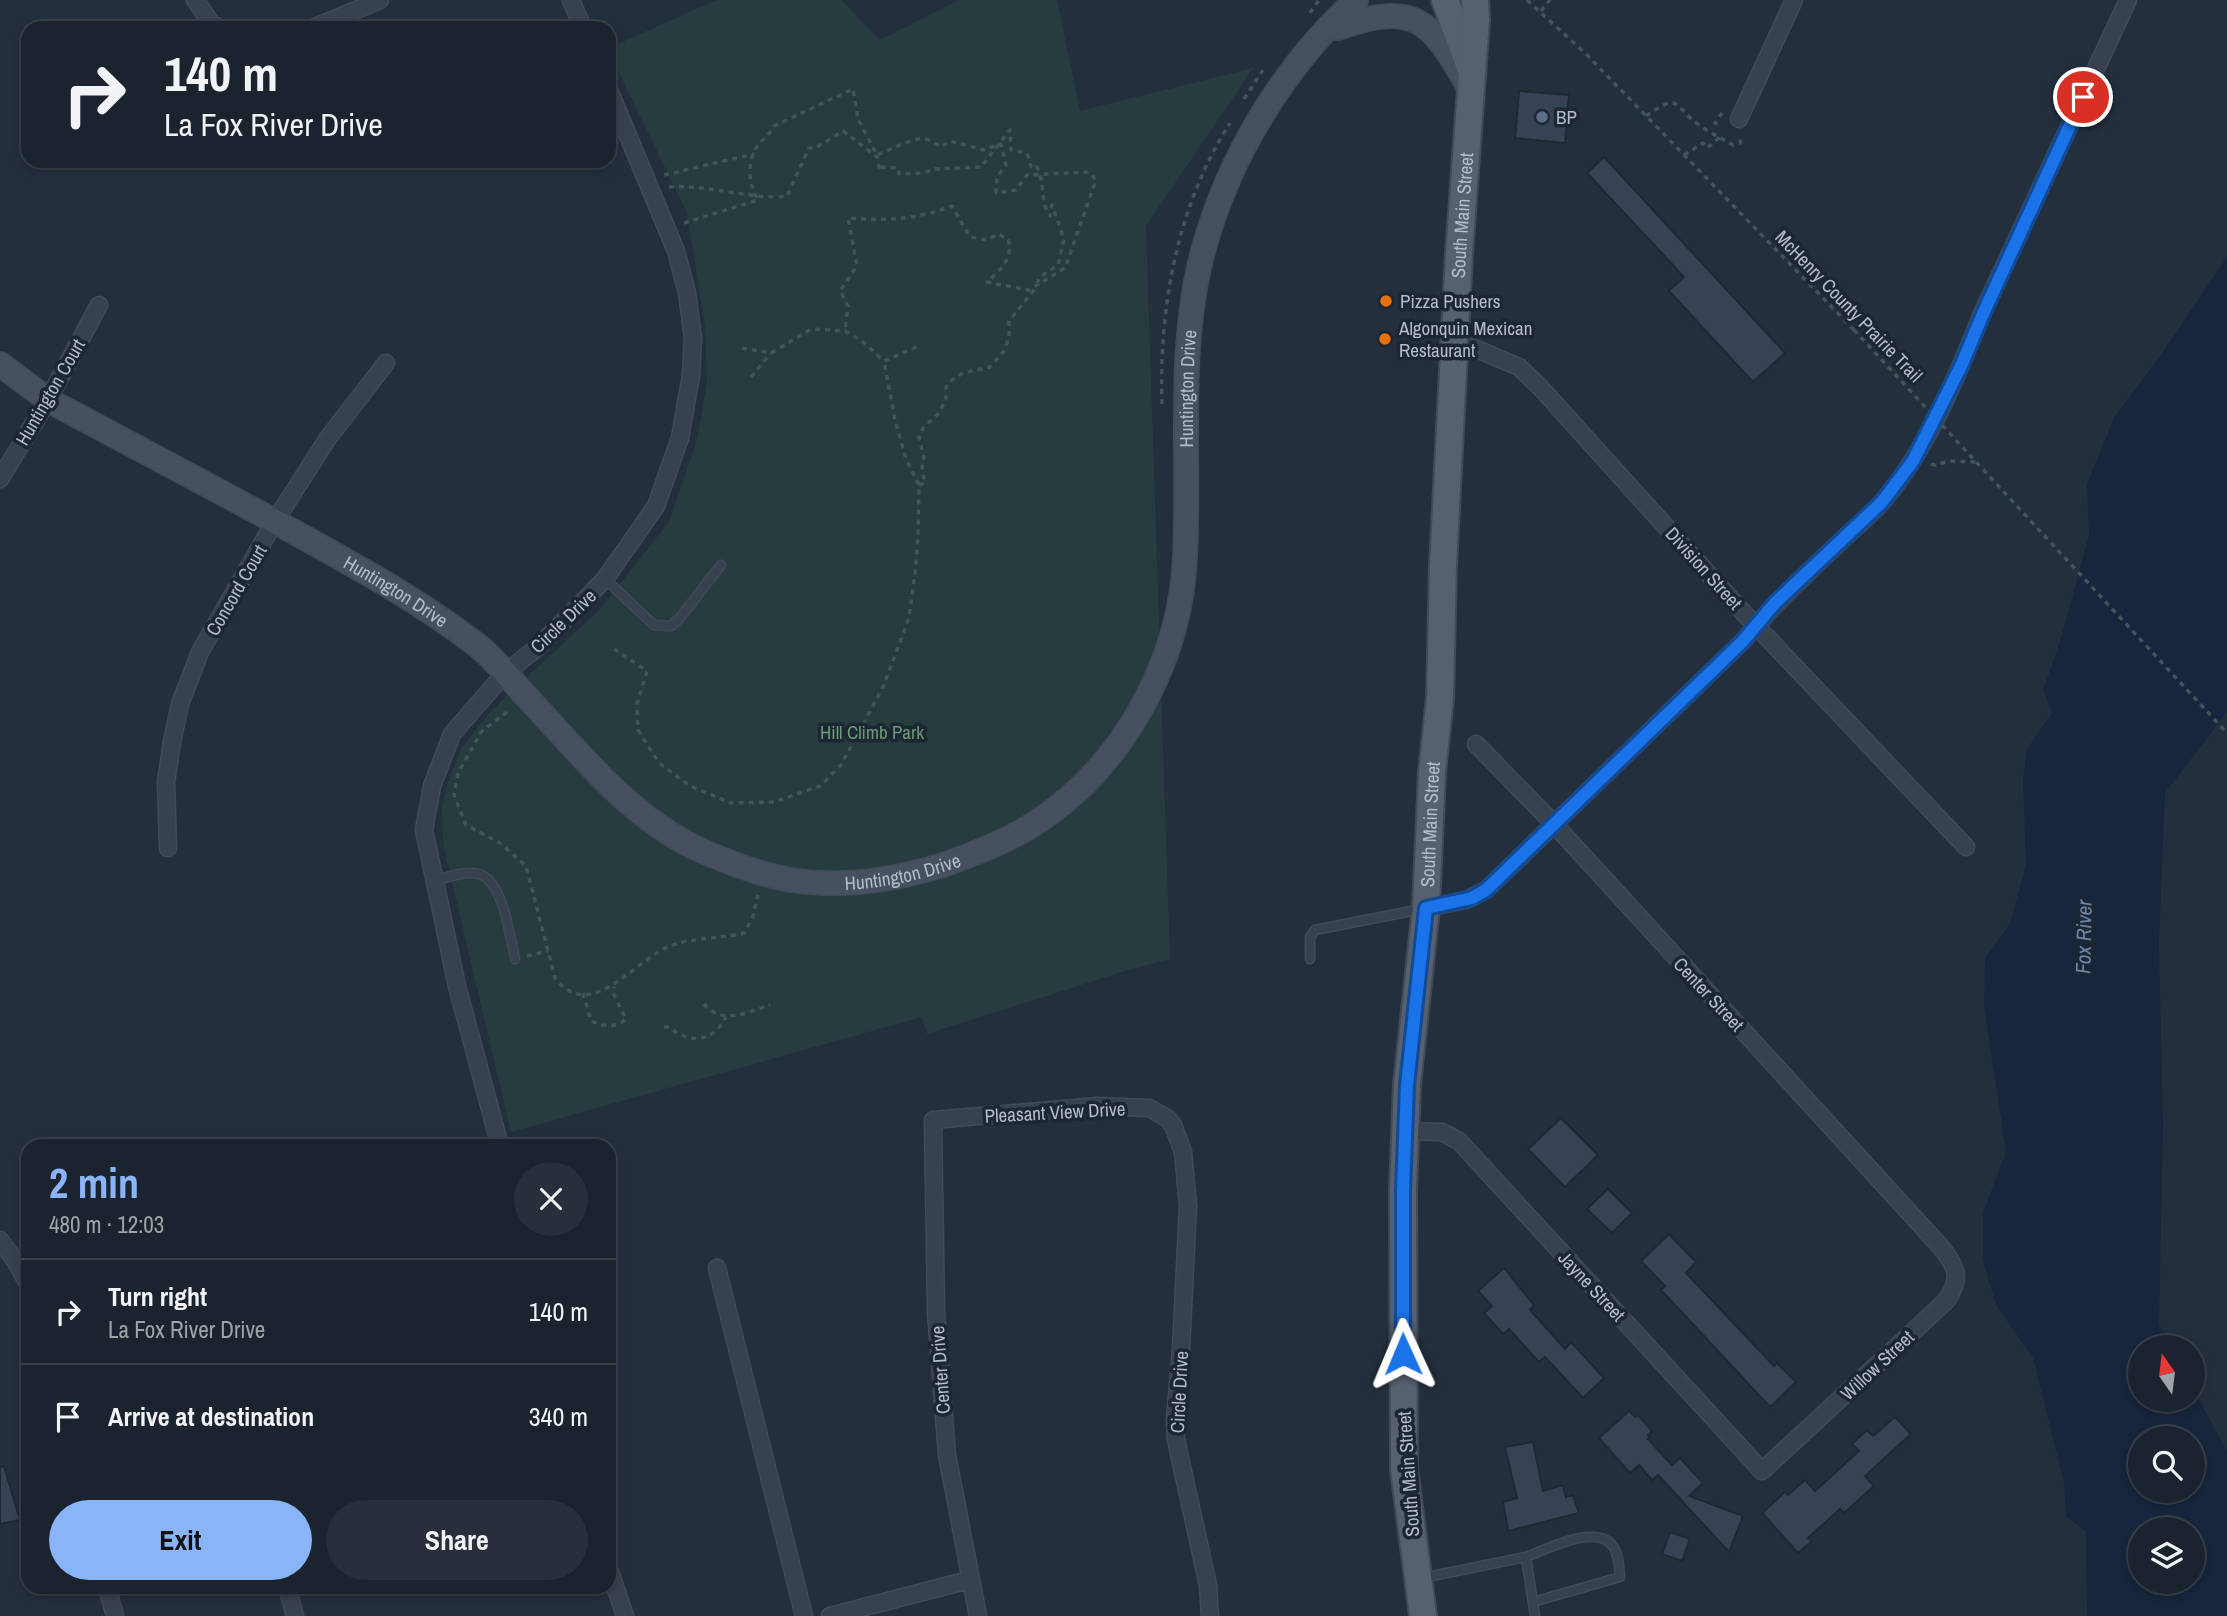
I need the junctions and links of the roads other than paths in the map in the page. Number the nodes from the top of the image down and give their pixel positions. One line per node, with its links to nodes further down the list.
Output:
1 (195, 0): 9 (street)
2 (380, 0): 10 (street)
3 (571, 0): 11 (street)
4 (1356, 0): 12 (street, Huntington Drive)
5 (1445, 0): 13 (main road)
6 (1475, 0): 13 (main road, South Main Street)
7 (1794, 0): 15 (street)
8 (2128, 0): 25 (street)
9 (210, 21)
10 (330, 21)
11 (580, 21)
12 (1322, 36): 13 (street); 26 (street, Huntington Drive)
13 (1472, 83): 17 (main road, South Main Street)
14 (616, 107): 24 (street, Circle Drive)
15 (1739, 119)
16 (99, 305): 20 (street, Huntington Court)
17 (1456, 345): 25 (street, Division Street); 32 (main road, South Main Street)
18 (386, 363): 22 (street, Concord Court)
19 (0, 364): 20 (street, Huntington Drive)
20 (48, 400): 21 (street, Huntington Court); 22 (street, Huntington Drive)
21 (0, 479)
22 (275, 521): 26 (street, Huntington Drive); 30 (street, Concord Court)
23 (722, 565): 24 (lane)
24 (605, 579): 26 (street, Circle Drive)
25 (1757, 625): 28 (street); 29 (street, Division Street)
26 (505, 673): 31 (street, Circle Drive)
27 (1476, 744): 28 (street, Center Street)
28 (1554, 824): 32 (street); 40 (street, Center Street)
29 (1965, 847)
30 (169, 848)
31 (435, 881): 34 (lane); 37 (street, Circle Drive)
32 (1426, 908): 33 (lane); 36 (main road, South Main Street)
33 (1310, 959)
34 (515, 960)
35 (933, 1120): 38 (street, Pleasant View Drive); 46 (street, Center Drive)
36 (1406, 1131): 43 (street, Jayne Street); 45 (main road, South Main Street)
37 (498, 1139)
38 (1188, 1206): 57 (street, Circle Drive)
39 (0, 1240): 42 (street)
40 (1940, 1246): 43 (street, Willow Street)
41 (717, 1268): 54 (street)
42 (21, 1271)
43 (1762, 1471)
44 (1525, 1557): 45 (lane); 50 (lane); 50 (lane)
45 (1417, 1579): 58 (main road, South Main Street)
46 (969, 1580): 55 (street); 56 (street, Center Drive)
47 (616, 1590): 53 (street)
48 (109, 1594): 51 (street)
49 (290, 1594): 52 (street)
50 (1532, 1602): 59 (lane)
51 (115, 1616)
52 (295, 1616)
53 (625, 1616)
54 (804, 1616)
55 (830, 1616)
56 (978, 1616)
57 (1210, 1616)
58 (1423, 1616)
59 (1535, 1616)

